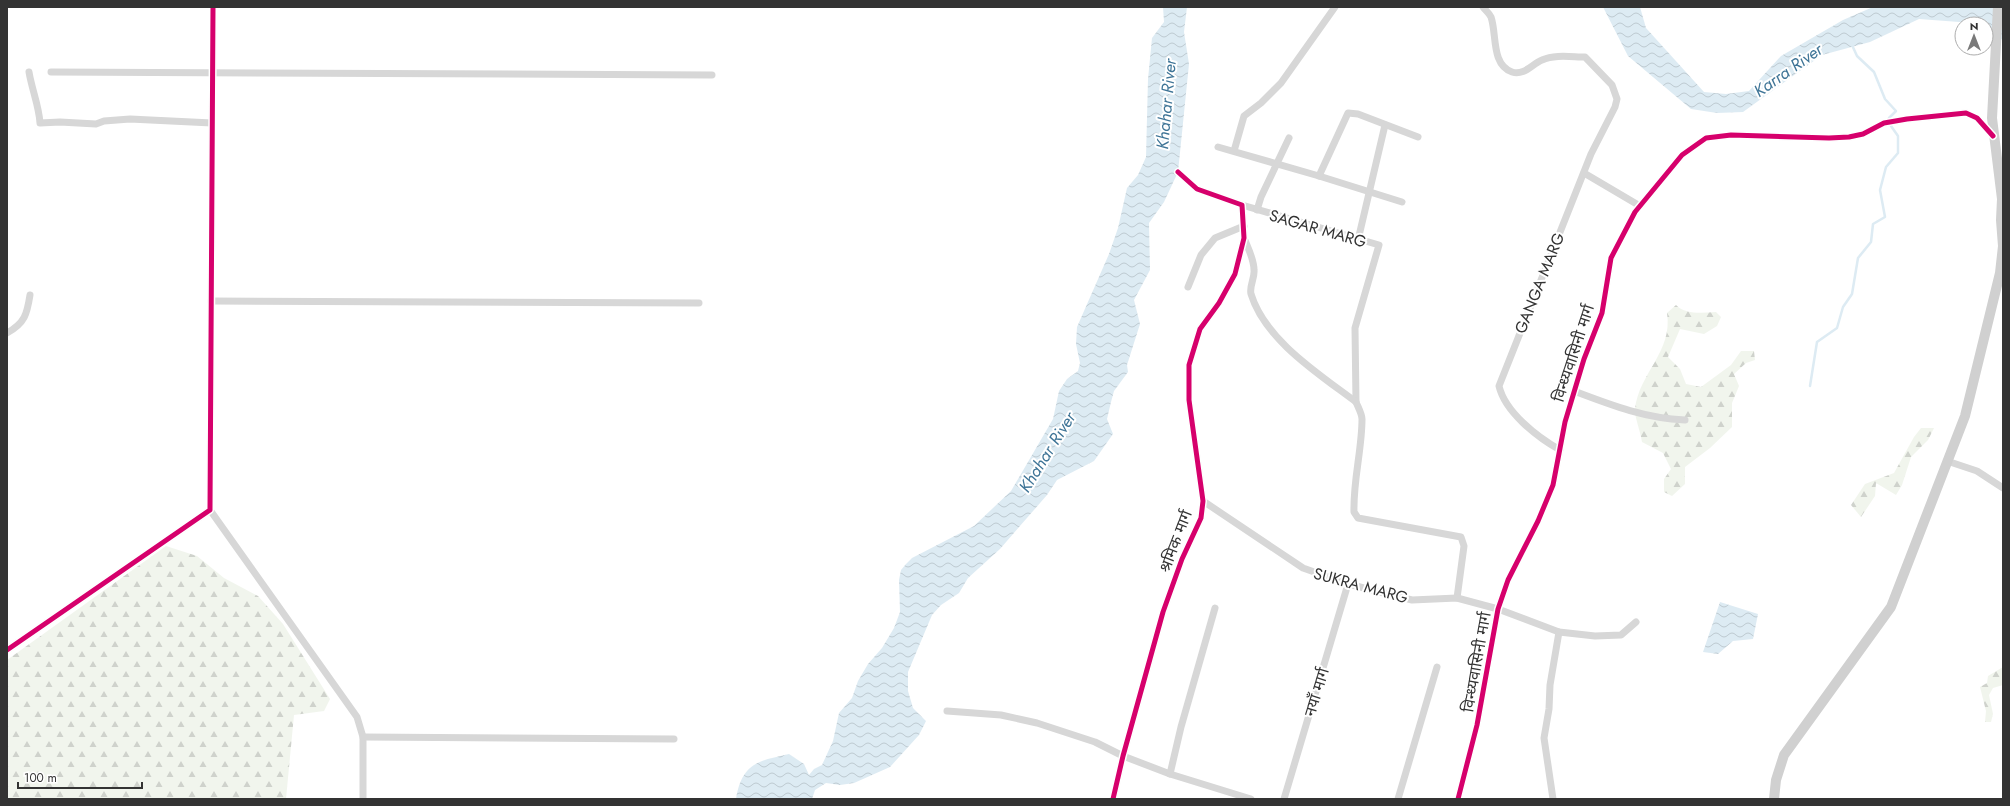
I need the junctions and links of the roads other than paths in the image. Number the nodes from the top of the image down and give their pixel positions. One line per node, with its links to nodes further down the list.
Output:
1 (213, 7): 7 (street)
2 (1335, 7): 15 (street)
3 (1483, 7): 18 (street, GANGA MARG)
4 (1998, 7): 11 (main road)
5 (30, 72): 9 (street)
6 (51, 72): 7 (street)
7 (212, 74): 8 (street); 9 (street)
8 (712, 75)
9 (212, 123): 30 (street)
10 (1385, 125): 12 (street); 19 (street); 20 (street)
11 (1993, 136): 23 (street, विन्ध्यवासिनी मार्ग); 37 (main road)
12 (1418, 137)
13 (1289, 138): 16 (street)
14 (1218, 147): 15 (street)
15 (1234, 151): 16 (street)
16 (1276, 164): 19 (street); 24 (street)
17 (1178, 172): 22 (street, SAGAR MARG)
18 (1584, 173): 23 (street); 36 (street, GANGA MARG)
19 (1319, 176): 20 (street)
20 (1370, 192): 21 (street); 27 (street)
21 (1402, 202)
22 (1242, 205): 24 (street, SAGAR MARG); 25 (street, श्रमिक मार्ग)
23 (1640, 206): 33 (street, विन्ध्यवासिनी मार्ग)
24 (1257, 210): 27 (street, SAGAR MARG)
25 (1244, 226): 26 (street, श्रमिक मार्ग); 28 (street)
26 (1244, 238): 34 (street); 39 (street, श्रमिक मार्ग)
27 (1358, 240): 34 (street, SAGAR MARG)
28 (1188, 287)
29 (30, 295): 32 (street)
30 (211, 301): 31 (street); 40 (street)
31 (699, 303)
32 (7, 333)
33 (1574, 391): 35 (street); 36 (street, विन्ध्यवासिनी मार्ग)
34 (1356, 402): 42 (street)
35 (1685, 420)
36 (1560, 450): 44 (street, विन्ध्यवासिनी मार्ग)
37 (1947, 461): 38 (street); 61 (main road)
38 (2003, 488)
39 (1203, 501): 41 (street, SUKRA MARG); 52 (street, श्रमिक मार्ग)
40 (210, 510): 47 (street); 50 (street)
41 (1348, 584): 42 (street, SUKRA MARG); 57 (street, नयाँ मार्ग)
42 (1457, 598): 44 (street, SUKRA MARG)
43 (1216, 608): 53 (street)
44 (1498, 609): 46 (street, SUKRA MARG); 59 (street, विन्ध्यवासिनी मार्ग)
45 (1636, 622): 46 (street, SUKRA MARG)
46 (1559, 632): 60 (street)
47 (7, 650)
48 (1437, 667): 58 (street)
49 (947, 711): 52 (street)
50 (363, 737): 51 (street); 54 (street)
51 (674, 739)
52 (1123, 756): 53 (street); 55 (street, श्रमिक मार्ग)
53 (1170, 774): 56 (street)
54 (363, 799)
55 (1113, 799)
56 (1251, 799)
57 (1284, 799)
58 (1398, 799)
59 (1458, 799)
60 (1553, 799)
61 (1774, 799)

